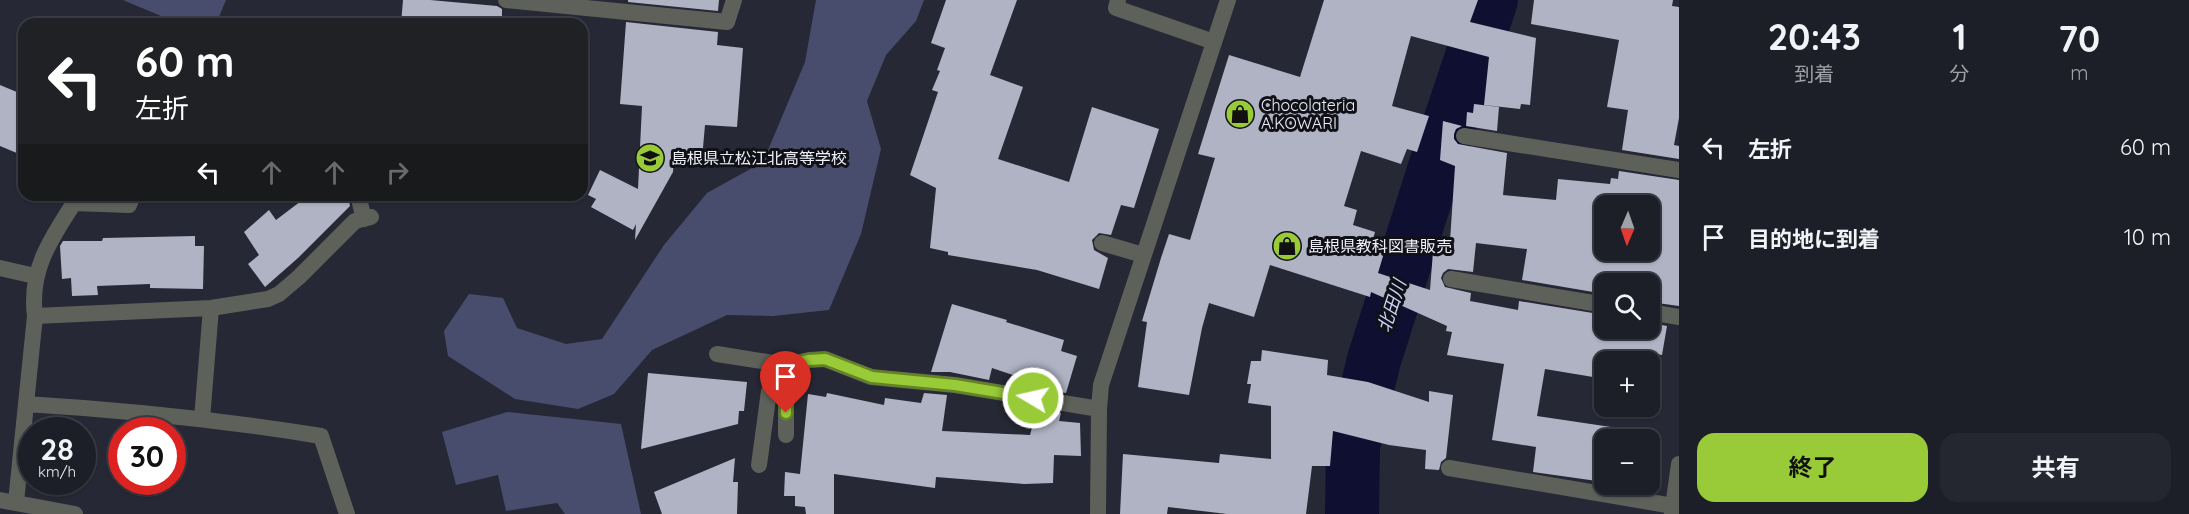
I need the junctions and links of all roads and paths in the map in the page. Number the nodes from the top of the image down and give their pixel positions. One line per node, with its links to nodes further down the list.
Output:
1 (506, 0): 2 (street)
2 (734, 0)
3 (1118, 0): 5 (street)
4 (1228, 0): 5 (street)
5 (1214, 42): 11 (street)
6 (1464, 136): 7 (street)
7 (1679, 170)
8 (131, 201): 13 (street)
9 (360, 201): 16 (street)
10 (1102, 243): 11 (street)
11 (1143, 255): 23 (street)
12 (0, 267): 13 (street)
13 (35, 276): 18 (street)
14 (1451, 279): 15 (street)
15 (1594, 303)
16 (211, 308): 18 (street); 24 (street)
17 (1660, 314): 19 (street)
18 (35, 316): 22 (street)
19 (1679, 317)
20 (717, 354): 21 (street)
21 (786, 372): 23 (street); 25 (street); 27 (street)
22 (26, 404): 24 (street); 29 (street)
23 (1099, 409): 33 (street)
24 (202, 419): 32 (street)
25 (786, 435)
26 (1679, 464): 30 (street)
27 (759, 465)
28 (1449, 468): 30 (street)
29 (8, 501): 31 (street)
30 (1672, 510)
31 (75, 514)
32 (347, 514)
33 (1098, 514)

